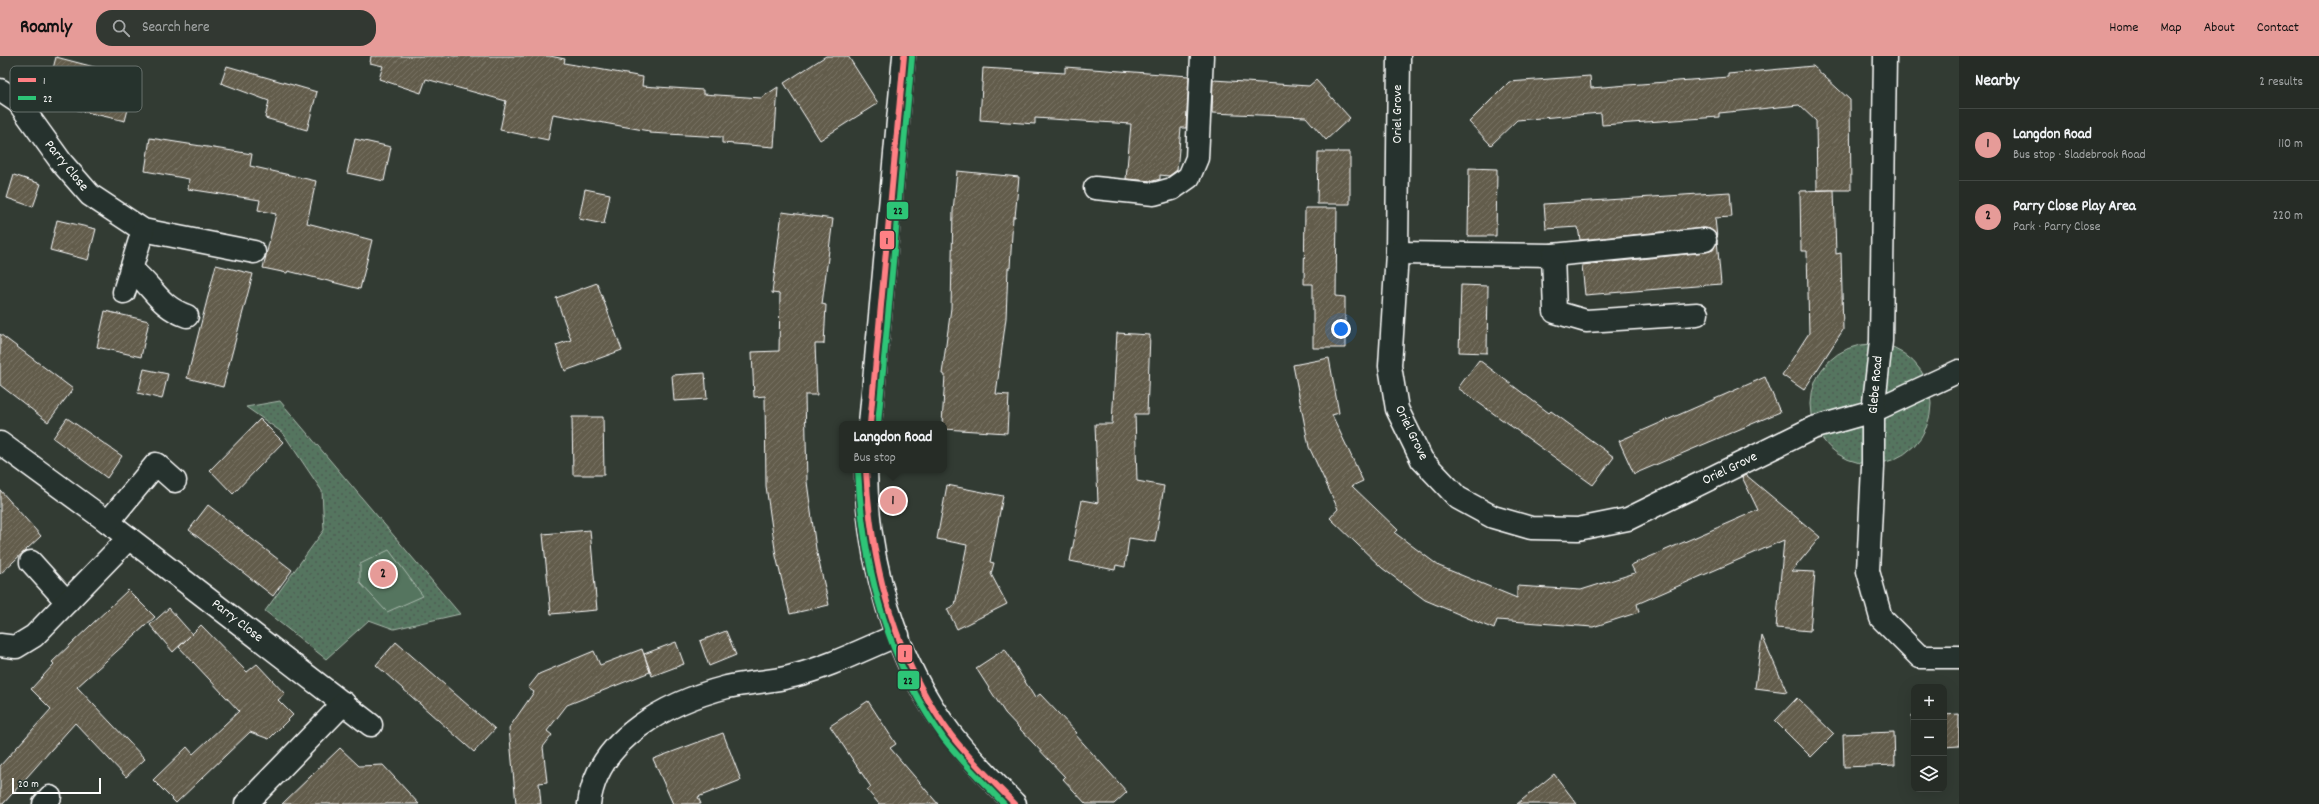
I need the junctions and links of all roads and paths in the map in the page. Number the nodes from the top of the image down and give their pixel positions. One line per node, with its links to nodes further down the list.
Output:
1 (904, 56): 20 (street)
2 (1202, 56): 8 (street)
3 (1399, 56): 12 (street, Oriel Grove)
4 (1885, 56): 19 (street, Glebe Road)
5 (0, 90): 6 (street, Parry Close)
6 (10, 97)
7 (25, 112): 9 (street, Parry Close)
8 (1095, 188)
9 (144, 230): 11 (street); 14 (street)
10 (1705, 240): 13 (street)
11 (254, 252)
12 (1397, 253): 13 (street); 19 (street, Oriel Grove)
13 (1553, 255): 16 (street)
14 (131, 269): 15 (street); 17 (street)
15 (124, 292)
16 (1697, 314)
17 (188, 316)
18 (1959, 371): 19 (street, Oriel Grove)
19 (1873, 411): 30 (street, Glebe Road)
20 (870, 421)
21 (0, 443): 24 (street, Parry Close)
22 (866, 473): 28 (street)
23 (175, 481): 24 (street)
24 (108, 522): 25 (street, Parry Close)
25 (129, 538): 27 (street); 31 (street, Parry Close)
26 (31, 562): 27 (street)
27 (67, 602): 29 (street)
28 (898, 635): 34 (street); 35 (street)
29 (0, 645)
30 (1959, 657)
31 (344, 703): 32 (street, Parry Close); 33 (street)
32 (371, 725)
33 (246, 804)
34 (589, 804)
35 (1014, 804)

